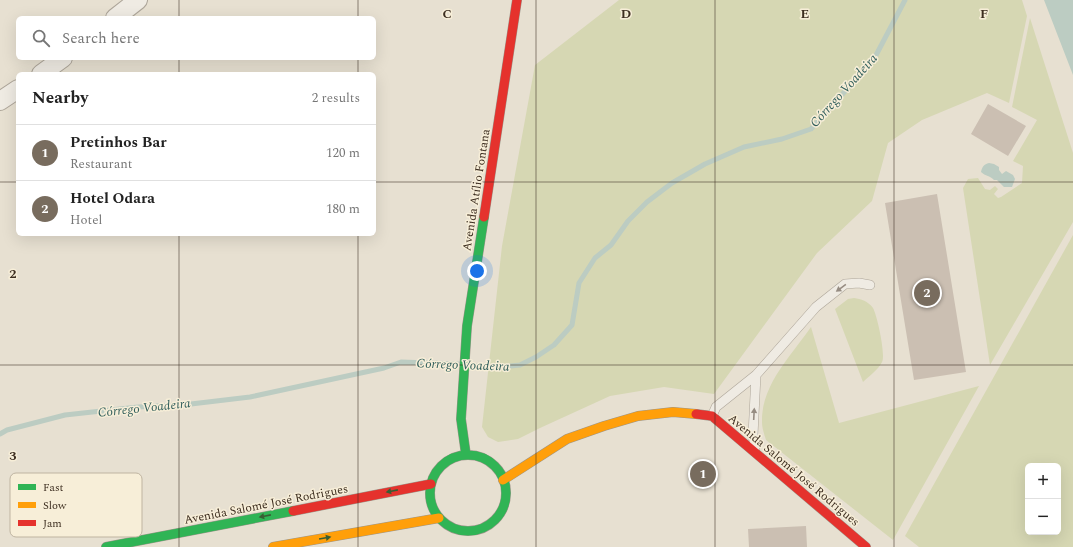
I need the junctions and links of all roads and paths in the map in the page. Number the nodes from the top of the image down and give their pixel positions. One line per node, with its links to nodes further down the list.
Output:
1 (138, 0): 3 (street)
2 (517, 0): 12 (street, Avenida Atílio Fontana)
3 (118, 16)
4 (60, 60): 5 (street)
5 (44, 72)
6 (16, 90): 7 (street)
7 (0, 101)
8 (870, 285): 9 (lane, one-way to 9)
9 (756, 375): 10 (lane); 11 (lane, one-way to 9)
10 (712, 416): 11 (street, Avenida Salomé José Rodrigues); 13 (street, Avenida Salomé José Rodrigues)
11 (756, 453): 19 (street, Avenida Salomé José Rodrigues)
12 (466, 455): 13 (street); 14 (street)
13 (503, 480): 15 (street)
14 (431, 484): 15 (street); 16 (street, Avenida Salomé José Rodrigues, one-way to 16)
15 (439, 518): 18 (street, one-way to 15)
16 (151, 543): 17 (street, Avenida Salomé José Rodrigues)
17 (106, 547)
18 (273, 547)
19 (866, 547)

